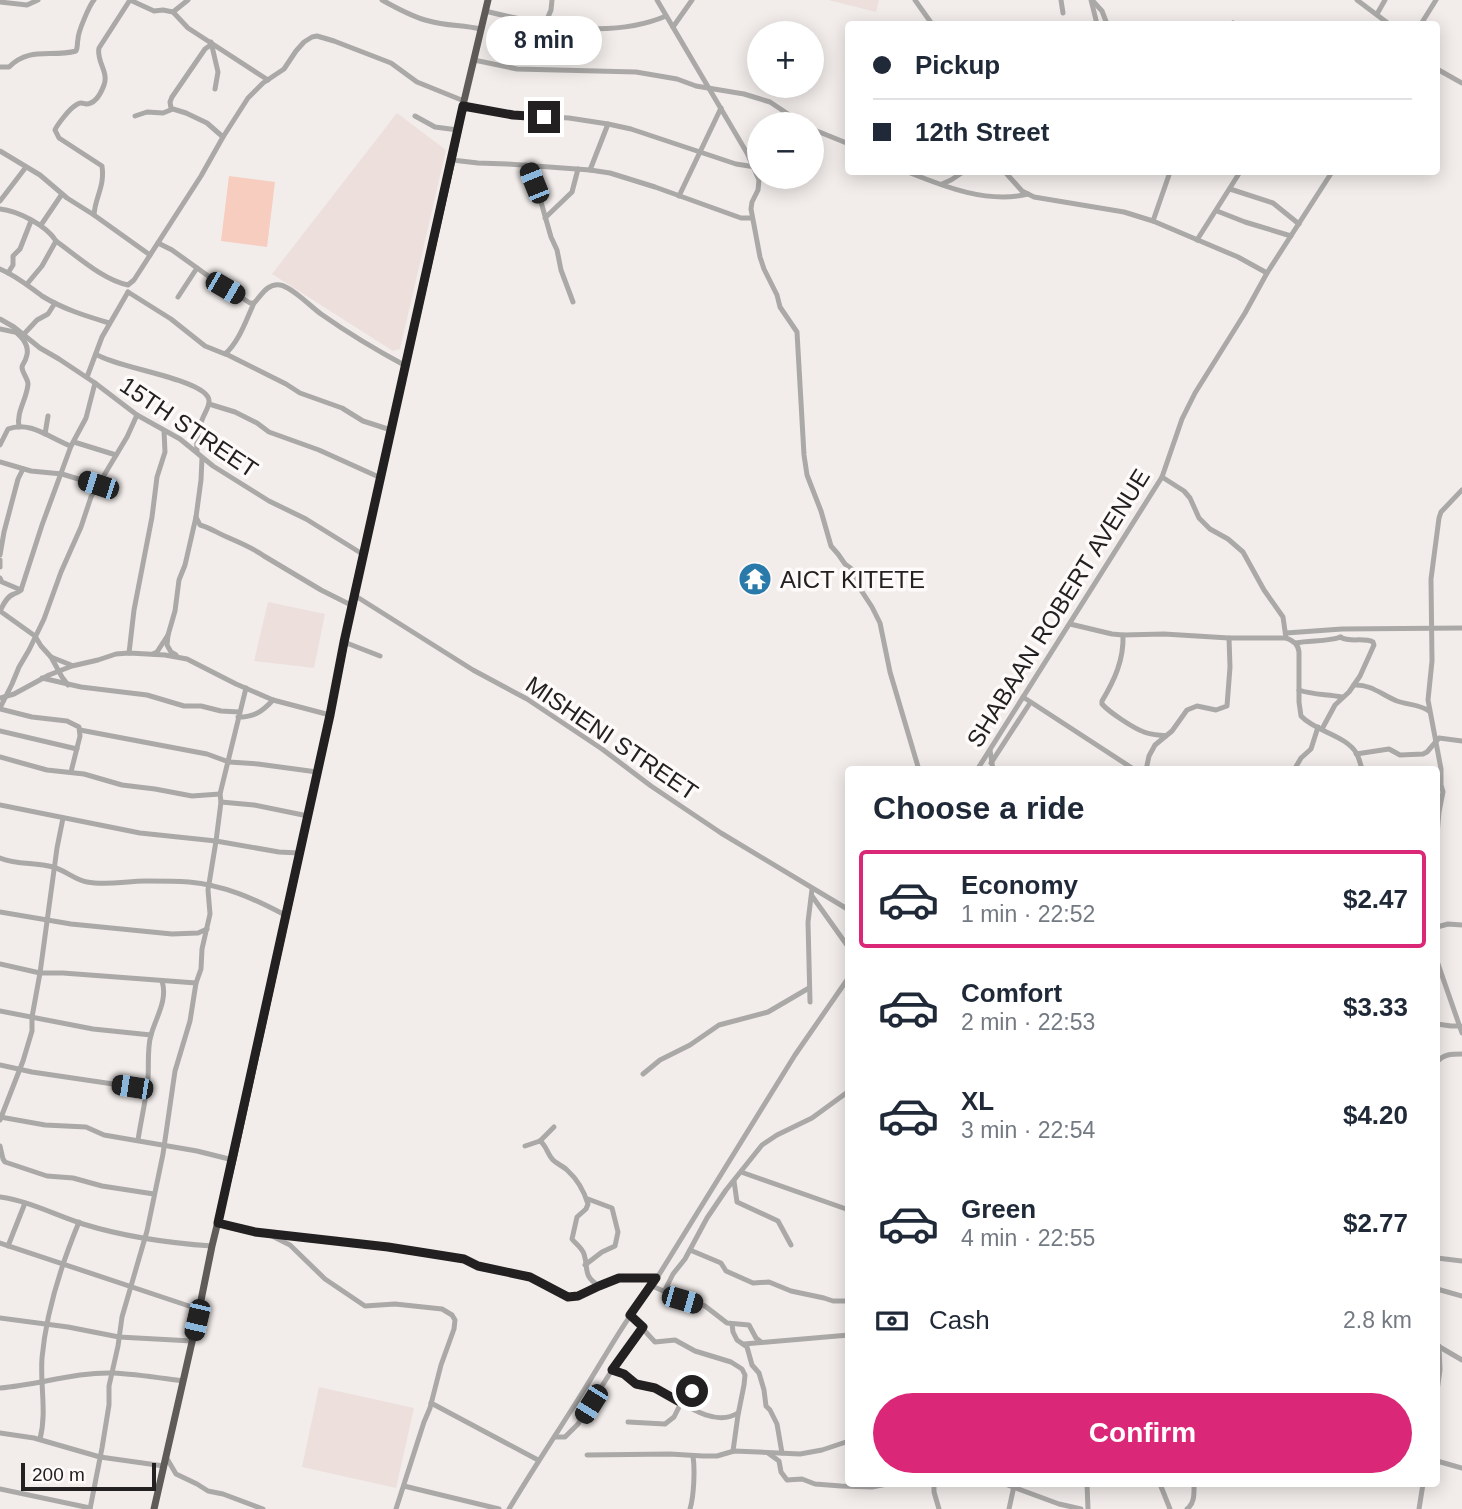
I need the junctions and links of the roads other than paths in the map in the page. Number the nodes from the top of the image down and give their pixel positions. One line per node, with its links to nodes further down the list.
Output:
1 (38, 0): 16 (street)
2 (94, 0): 32 (street)
3 (130, 0): 17 (street); 73 (street)
4 (188, 0): 17 (street)
5 (382, 0): 29 (street)
6 (488, 0): 18 (highway)
7 (552, 0): 27 (street)
8 (657, 0): 21 (street)
9 (692, 0): 28 (street)
10 (915, 0): 22 (street)
11 (1061, 0): 19 (street)
12 (1091, 0): 23 (street); 24 (street)
13 (1357, 0): 20 (street)
14 (1385, 0): 20 (street)
15 (1436, 0): 26 (street)
16 (0, 2)
17 (173, 12): 30 (street)
18 (485, 12): 27 (street); 29 (highway)
19 (1063, 13)
20 (1377, 15): 25 (street)
21 (666, 16): 27 (street); 28 (street)
22 (930, 21)
23 (1096, 21)
24 (1106, 21)
25 (1386, 21)
26 (1423, 21)
27 (545, 24)
28 (673, 27): 36 (street)
29 (480, 29): 31 (highway)
30 (212, 43): 34 (street); 37 (street); 39 (street)
31 (474, 60): 36 (street); 38 (highway)
32 (0, 66)
33 (1440, 71): 35 (street)
34 (268, 80): 38 (street); 47 (street)
35 (1462, 83)
36 (709, 87): 40 (street); 41 (street)
37 (215, 89)
38 (463, 104): 44 (street); 45 (highway)
39 (171, 108): 42 (street); 47 (street)
40 (721, 108): 50 (street); 51 (street)
41 (785, 112)
42 (135, 116)
43 (415, 116): 45 (street)
44 (608, 124): 50 (street); 57 (street)
45 (458, 130): 52 (highway)
46 (824, 134): 48 (street)
47 (223, 137): 83 (street)
48 (845, 142)
49 (0, 151): 55 (street)
50 (700, 151): 54 (street); 69 (street)
51 (747, 153)
52 (452, 160): 53 (street); 101 (highway)
53 (526, 165): 56 (street); 74 (street)
54 (747, 166)
55 (26, 167): 67 (street); 70 (street)
56 (578, 169): 57 (street); 74 (street)
57 (590, 170): 69 (street)
58 (916, 175): 64 (street)
59 (958, 175): 64 (street)
60 (1008, 175): 68 (street)
61 (1169, 175): 77 (street)
62 (1238, 175): 66 (street)
63 (1330, 175): 78 (street, SHABAAN ROBERT AVENUE)
64 (941, 184): 68 (street)
65 (758, 189): 75 (street)
66 (1230, 189): 72 (street); 78 (street)
67 (62, 194): 73 (street); 79 (street)
68 (1028, 194): 77 (street)
69 (679, 196): 75 (street)
70 (0, 201)
71 (0, 209): 76 (street)
72 (1217, 211): 80 (street); 81 (street)
73 (94, 215): 84 (street)
74 (545, 218): 92 (street)
75 (752, 218): 178 (street)
76 (31, 221): 79 (street); 87 (street)
77 (1153, 221): 81 (street)
78 (1299, 224): 80 (street, SHABAAN ROBERT AVENUE)
79 (41, 225): 82 (street)
80 (1291, 236): 88 (street, SHABAAN ROBERT AVENUE)
81 (1198, 240): 88 (street)
82 (57, 241): 89 (street); 90 (street)
83 (158, 243): 84 (street); 85 (street)
84 (150, 255): 90 (street)
85 (197, 268): 91 (street); 94 (street)
86 (0, 270): 87 (street)
87 (8, 272): 89 (street)
88 (1267, 273): 119 (street, SHABAAN ROBERT AVENUE)
89 (27, 284): 93 (street)
90 (128, 289): 96 (street); 100 (street)
91 (178, 297)
92 (573, 302)
93 (55, 303): 96 (street); 98 (street)
94 (254, 303): 100 (street); 101 (street)
95 (0, 318): 98 (street, 15TH STREET)
96 (109, 323): 99 (street)
97 (0, 329): 98 (street)
98 (21, 334): 102 (street, 15TH STREET); 107 (street)
99 (96, 354): 102 (street); 104 (street)
100 (226, 354): 108 (street)
101 (406, 366): 108 (highway)
102 (87, 377): 103 (street, 15TH STREET)
103 (95, 383): 105 (street, 15TH STREET); 111 (street)
104 (209, 404): 113 (street); 120 (street)
105 (137, 415): 109 (street, 15TH STREET); 114 (street)
106 (48, 416): 110 (street)
107 (19, 427): 110 (street); 112 (street)
108 (391, 430): 120 (highway)
109 (164, 431): 113 (street, 15TH STREET); 144 (street)
110 (45, 434): 111 (street)
111 (72, 444): 114 (street); 118 (street)
112 (0, 445)
113 (197, 452): 115 (street, 15TH STREET)
114 (116, 455): 121 (street)
115 (202, 458): 123 (street); 124 (street, 15TH STREET)
116 (0, 462): 117 (street)
117 (23, 469): 118 (street); 125 (street)
118 (62, 474): 121 (street); 128 (street)
119 (1162, 477): 132 (street, SHABAAN ROBERT AVENUE); 139 (street)
120 (381, 478): 124 (highway)
121 (98, 485): 138 (street)
122 (1462, 490): 133 (street)
123 (196, 517): 130 (street); 136 (street)
124 (365, 555): 129 (highway)
125 (0, 557): 126 (street)
126 (0, 567)
127 (0, 578): 128 (street)
128 (21, 590): 131 (street)
129 (355, 595): 130 (highway); 199 (street, MISHENI STREET)
130 (353, 606): 142 (highway)
131 (0, 611): 138 (street)
132 (1070, 624): 137 (street); 159 (street, SHABAAN ROBERT AVENUE)
133 (1431, 628): 134 (street); 135 (street); 164 (street)
134 (1462, 628)
135 (1349, 629): 139 (street); 140 (street)
136 (168, 635): 145 (street); 148 (street)
137 (1123, 635): 141 (street); 170 (street)
138 (35, 636): 147 (street); 158 (street)
139 (1286, 636): 141 (street); 143 (street)
140 (1340, 637): 143 (street); 151 (street)
141 (1229, 639): 170 (street)
142 (344, 642): 146 (street); 166 (highway)
143 (1296, 643): 157 (street)
144 (129, 653): 145 (street); 149 (street)
145 (152, 655): 148 (street)
146 (380, 656)
147 (51, 657): 149 (street); 150 (street)
148 (179, 657): 156 (street)
149 (72, 666): 150 (street)
150 (59, 671): 152 (street); 153 (street)
151 (1360, 676): 154 (street); 155 (street)
152 (42, 678): 153 (street); 158 (street)
153 (68, 685): 165 (street)
154 (1354, 685): 155 (street); 160 (street)
155 (1365, 685): 164 (street)
156 (246, 688): 161 (street); 165 (street)
157 (1299, 690): 160 (street); 167 (street)
158 (3, 697): 163 (street)
159 (1023, 697): 162 (street); 174 (street, SHABAAN ROBERT AVENUE)
160 (1342, 697): 167 (street)
161 (274, 700): 165 (street); 166 (street)
162 (1030, 703): 181 (street); 182 (street)
163 (0, 708): 168 (street)
164 (1429, 711): 172 (street)
165 (239, 715): 177 (street)
166 (330, 715): 187 (highway)
167 (1320, 728): 175 (street); 184 (street)
168 (80, 730): 173 (street); 177 (street)
169 (0, 731): 173 (street)
170 (1167, 736): 183 (street)
171 (1462, 741): 172 (street)
172 (1435, 742): 175 (street); 190 (street)
173 (77, 749): 186 (street)
174 (990, 750): 179 (street, SHABAAN ROBERT AVENUE); 180 (street)
175 (1356, 754): 185 (street)
176 (0, 757): 186 (street)
177 (229, 762): 187 (street); 188 (street)
178 (918, 766)
179 (980, 766)
180 (992, 766)
181 (993, 766)
182 (1129, 766)
183 (1147, 766)
184 (1296, 766)
185 (1360, 766)
186 (71, 772): 188 (street)
187 (317, 772): 192 (highway)
188 (220, 794): 189 (street)
189 (220, 802): 192 (street); 194 (street)
190 (1440, 804)
191 (0, 805): 193 (street)
192 (308, 816): 195 (highway)
193 (63, 818): 194 (street); 197 (street)
194 (216, 841): 195 (street); 198 (street)
195 (299, 852): 203 (highway)
196 (0, 858): 197 (street)
197 (54, 867): 198 (street); 204 (street)
198 (208, 886): 203 (street); 207 (street)
199 (812, 889): 200 (street); 201 (street, MISHENI STREET)
200 (811, 896): 208 (street); 215 (street)
201 (845, 908)
202 (0, 912): 204 (street)
203 (285, 915): 237 (highway)
204 (48, 920): 207 (street); 211 (street)
205 (1462, 925): 206 (street)
206 (1440, 926)
207 (207, 929): 213 (street)
208 (845, 943)
209 (0, 964): 211 (street)
210 (1440, 969): 220 (street)
211 (40, 973): 212 (street); 218 (street)
212 (162, 981): 213 (street); 222 (street)
213 (196, 983): 235 (street)
214 (845, 983): 258 (street)
215 (809, 988): 216 (street); 227 (street)
216 (810, 1002)
217 (0, 1011): 218 (street)
218 (32, 1017): 222 (street); 226 (street)
219 (1440, 1024): 220 (street)
220 (1460, 1026): 221 (street)
221 (1462, 1033)
222 (151, 1035): 228 (street)
223 (1462, 1054): 224 (street)
224 (1440, 1058)
225 (0, 1065): 226 (street)
226 (19, 1069): 228 (street); 230 (street)
227 (643, 1074)
228 (147, 1089): 232 (street)
229 (845, 1094): 238 (street)
230 (0, 1118): 232 (street)
231 (554, 1127): 233 (street)
232 (138, 1140): 235 (street)
233 (540, 1141): 236 (street); 242 (street)
234 (0, 1146): 240 (street)
235 (164, 1146): 237 (street); 240 (street)
236 (525, 1146)
237 (233, 1160): 246 (highway)
238 (741, 1172): 239 (street); 244 (street)
239 (734, 1181): 250 (street); 253 (street)
240 (153, 1194): 248 (street)
241 (0, 1197): 243 (street)
242 (586, 1198): 257 (street); 257 (street)
243 (25, 1203): 245 (street); 251 (street)
244 (845, 1209)
245 (79, 1222): 248 (street); 256 (street)
246 (218, 1223): 247 (street); 252 (highway)
247 (264, 1232): 260 (street); 286 (street)
248 (145, 1240): 252 (street); 259 (street)
249 (0, 1243): 251 (street)
250 (791, 1245)
251 (8, 1246): 256 (street)
252 (212, 1246): 268 (highway)
253 (690, 1250): 263 (street); 265 (street)
254 (1440, 1258): 255 (street)
255 (1462, 1261)
256 (63, 1265): 259 (street); 269 (street)
257 (585, 1265): 260 (street)
258 (656, 1278): 260 (street); 261 (street)
259 (130, 1286): 268 (street); 273 (street)
260 (599, 1286)
261 (652, 1286): 263 (street); 266 (street)
262 (1440, 1290): 264 (street)
263 (664, 1292): 270 (street)
264 (1462, 1296)
265 (845, 1301)
266 (630, 1315): 271 (street); 290 (street)
267 (0, 1318): 269 (street)
268 (197, 1320): 274 (highway)
269 (48, 1324): 273 (street); 282 (street)
270 (732, 1324): 275 (street); 276 (street)
271 (643, 1327): 279 (street); 287 (street)
272 (845, 1335): 275 (street)
273 (119, 1338): 274 (street); 280 (street)
274 (192, 1341): 281 (highway)
275 (761, 1342): 276 (street)
276 (742, 1344): 295 (street)
277 (1440, 1347): 278 (street)
278 (1462, 1360)
279 (612, 1370): 285 (street); 290 (street)
280 (112, 1373): 281 (street); 282 (street); 298 (street)
281 (183, 1381): 300 (highway)
282 (43, 1382): 284 (street); 291 (street)
283 (696, 1386): 285 (street)
284 (0, 1390)
285 (680, 1402): 287 (street); 288 (street)
286 (431, 1403): 299 (street); 303 (street)
287 (738, 1413): 293 (street)
288 (628, 1422)
289 (0, 1433): 291 (street)
290 (555, 1437): 299 (street)
291 (40, 1439): 298 (street)
292 (845, 1442): 295 (street)
293 (733, 1451): 294 (street); 297 (street)
294 (767, 1452): 295 (street); 304 (street)
295 (782, 1453)
296 (587, 1455): 297 (street)
297 (692, 1456): 315 (street)
298 (100, 1457): 300 (street); 316 (street)
299 (538, 1460): 321 (street)
300 (165, 1462): 317 (highway); 318 (street)
301 (1440, 1462): 302 (street)
302 (1462, 1468)
303 (404, 1486): 319 (street); 320 (street)
304 (845, 1486)
305 (856, 1487): 306 (street)
306 (876, 1487)
307 (935, 1487): 322 (street)
308 (1014, 1487): 323 (street)
309 (1016, 1487): 324 (street)
310 (1087, 1487): 325 (street)
311 (1161, 1487): 326 (street)
312 (1194, 1487): 327 (street)
313 (1423, 1487): 328 (street)
314 (0, 1489): 316 (street)
315 (692, 1507)
316 (90, 1508)
317 (155, 1508)
318 (263, 1509)
319 (396, 1509)
320 (499, 1509)
321 (509, 1509)
322 (939, 1509)
323 (1009, 1509)
324 (1081, 1509)
325 (1088, 1509)
326 (1170, 1509)
327 (1187, 1509)
328 (1419, 1509)

